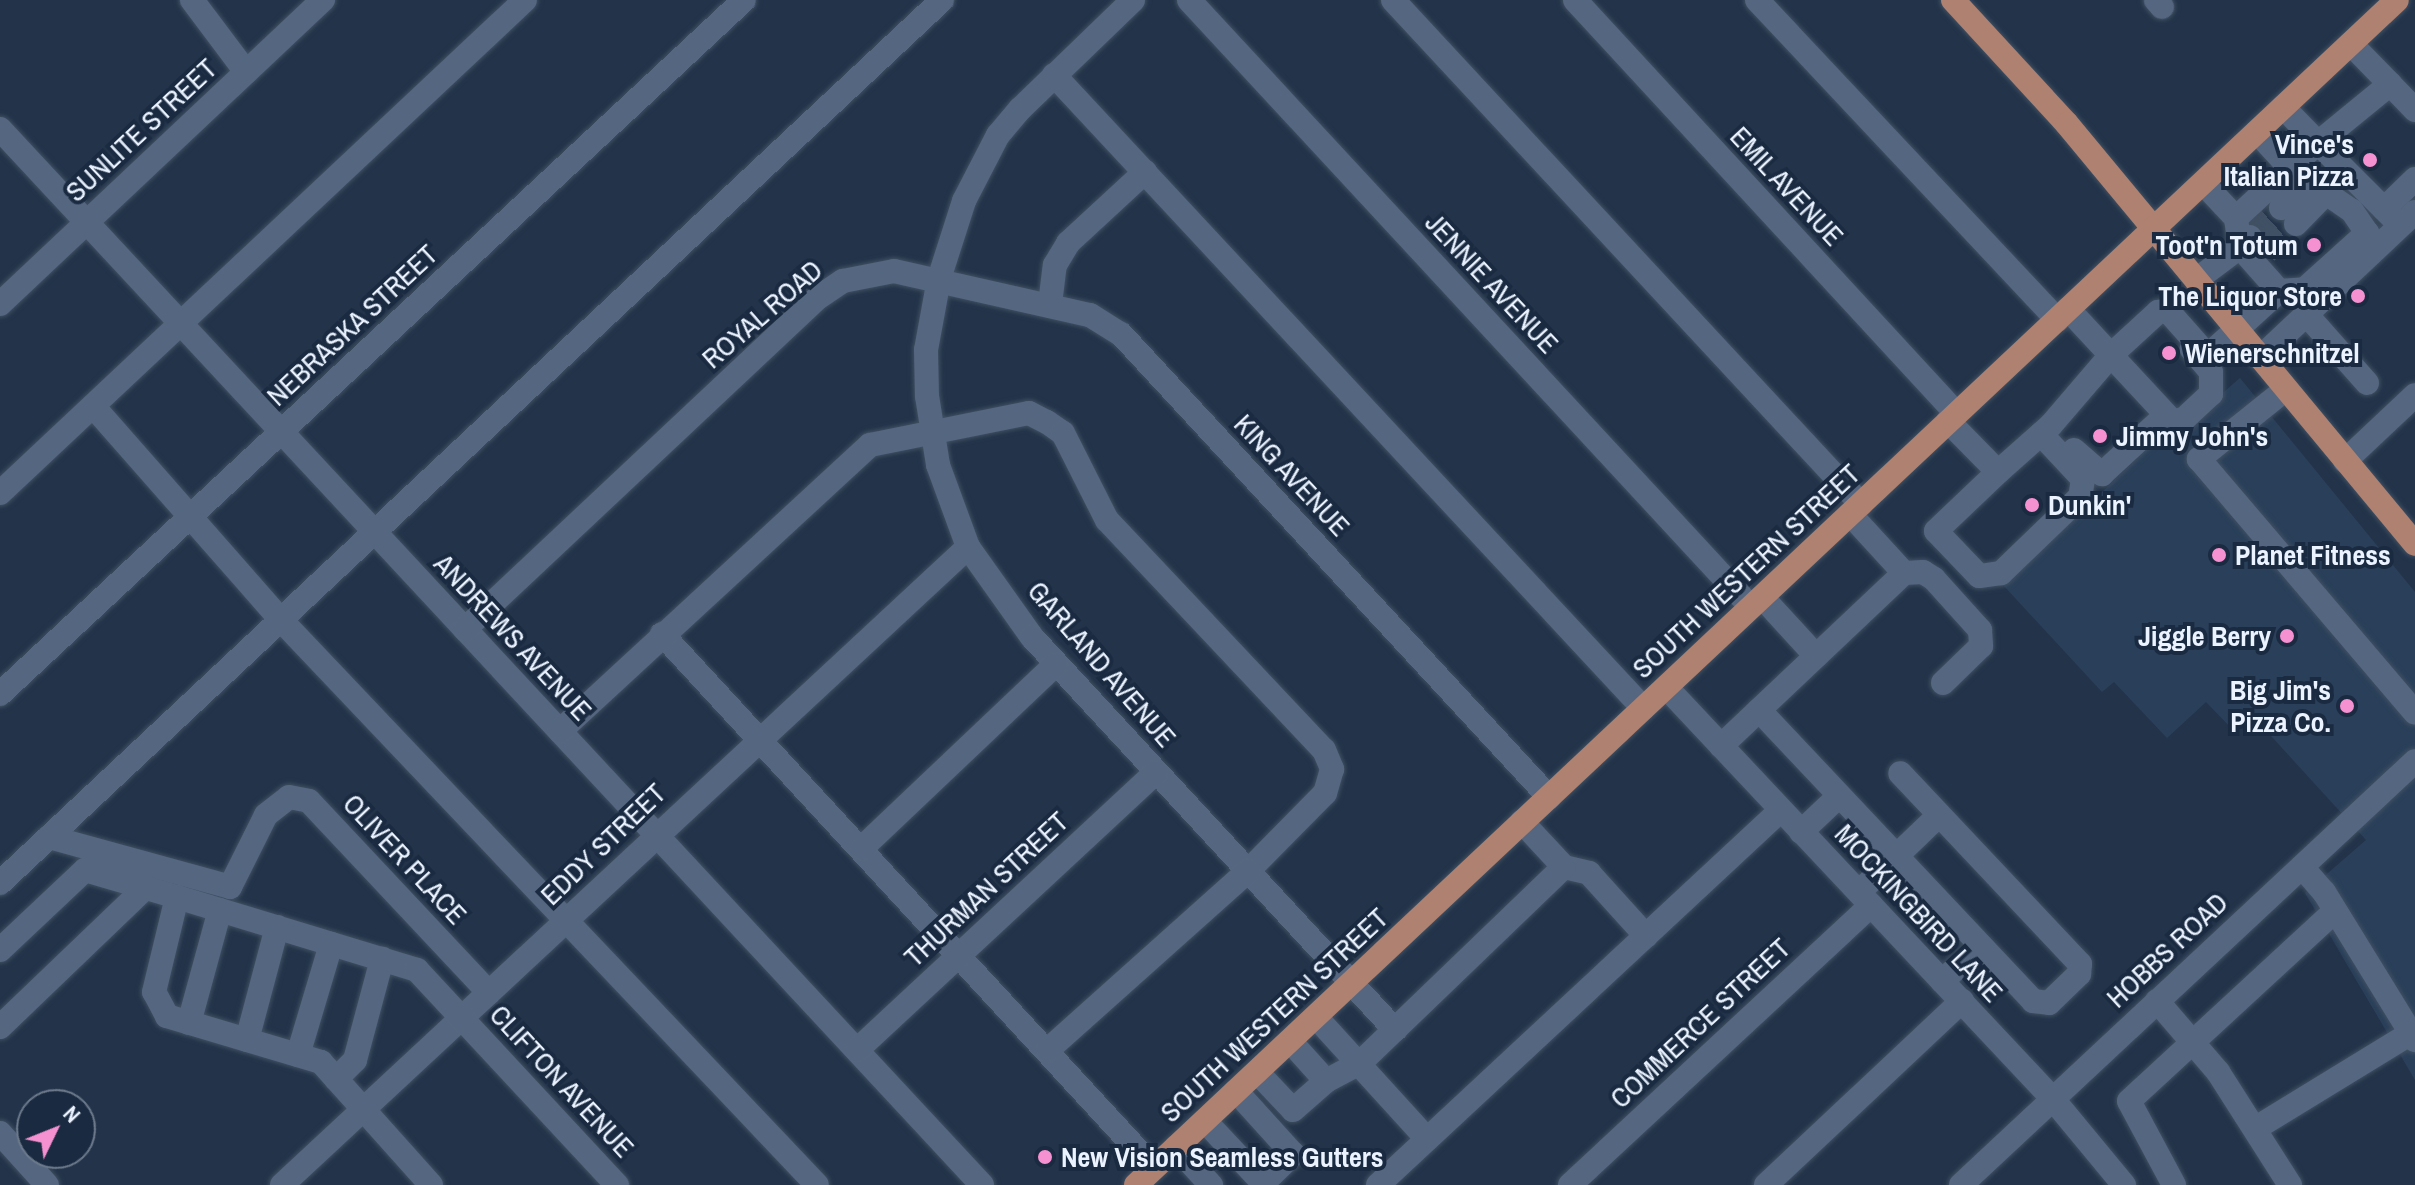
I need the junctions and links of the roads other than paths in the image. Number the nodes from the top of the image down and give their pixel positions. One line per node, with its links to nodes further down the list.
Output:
1 (192, 0): 14 (street)
2 (323, 0): 14 (street, SUNLITE STREET)
3 (525, 0): 38 (street)
4 (744, 0): 50 (street, NEBRASKA STREET)
5 (942, 0): 57 (street)
6 (1133, 0): 15 (street)
7 (1189, 0): 61 (street, JENNIE AVENUE)
8 (1393, 0): 55 (street)
9 (1575, 0): 48 (street, EMIL AVENUE)
10 (1757, 0): 36 (street)
11 (1953, 0): 29 (main road)
12 (2397, 0): 13 (main road, SOUTH WESTERN STREET)
13 (2351, 44): 16 (street); 17 (main road, SOUTH WESTERN STREET)
14 (246, 72): 28 (street, SUNLITE STREET)
15 (1054, 75): 22 (street); 31 (street)
16 (2390, 84): 18 (street); 21 (street)
17 (2283, 107): 20 (main road, SOUTH WESTERN STREET); 21 (street)
18 (2415, 110)
19 (0, 129): 28 (street, ANDREWS AVENUE)
20 (2257, 132): 24 (street); 25 (main road, SOUTH WESTERN STREET)
21 (2318, 143): 24 (street); 26 (street)
22 (1145, 172): 35 (street); 70 (street)
23 (2415, 179): 26 (street)
24 (2309, 180): 27 (street); 30 (street); 33 (street)
25 (2203, 183): 29 (main road, SOUTH WESTERN STREET); 30 (street)
26 (2400, 215): 37 (street)
27 (2288, 216)
28 (87, 222): 34 (street, SUNLITE STREET); 38 (street, ANDREWS AVENUE)
29 (2153, 229): 32 (main road); 36 (main road, SOUTH WESTERN STREET)
30 (2249, 243): 32 (street); 33 (street)
31 (939, 279): 35 (street, KING AVENUE); 51 (street, GARLAND AVENUE); 63 (street, ROYAL ROAD)
32 (2196, 280): 39 (main road)
33 (2279, 291): 39 (street)
34 (0, 304)
35 (1050, 304): 80 (street, KING AVENUE)
36 (2062, 314): 40 (street); 48 (main road, SOUTH WESTERN STREET)
37 (2306, 314): 41 (street); 43 (street)
38 (181, 324): 46 (street); 50 (street, ANDREWS AVENUE)
39 (2238, 330): 41 (main road); 42 (street)
40 (2111, 355): 42 (street); 47 (street); 49 (street)
41 (2260, 358): 44 (main road)
42 (2205, 359): 47 (street)
43 (2367, 383)
44 (2286, 389): 52 (main road); 72 (street)
45 (2415, 395): 52 (street)
46 (93, 406): 54 (street); 56 (street)
47 (2166, 415): 49 (street)
48 (1952, 417): 53 (street, EMIL AVENUE); 55 (main road, SOUTH WESTERN STREET)
49 (2046, 429): 53 (street); 53 (street)
50 (281, 432): 56 (street, NEBRASKA STREET); 57 (street, ANDREWS AVENUE)
51 (932, 433): 59 (street, GARLAND AVENUE); 64 (street); 91 (street)
52 (2345, 461): 58 (main road)
53 (1998, 472)
54 (0, 493)
55 (1855, 509): 60 (street); 61 (main road, SOUTH WESTERN STREET)
56 (192, 515): 62 (street); 69 (street, NEBRASKA STREET)
57 (374, 531): 62 (street); 63 (street, ANDREWS AVENUE)
58 (2415, 544)
59 (968, 547): 66 (street, GARLAND AVENUE); 74 (street, EDDY STREET)
60 (1904, 573): 65 (street); 67 (street)
61 (1756, 602): 65 (street, JENNIE AVENUE); 68 (main road, SOUTH WESTERN STREET)
62 (282, 621): 86 (street); 98 (street)
63 (465, 629): 73 (street, ANDREWS AVENUE)
64 (662, 634): 73 (street); 74 (street)
65 (1816, 656): 71 (street)
66 (1056, 664): 77 (street, GARLAND AVENUE); 87 (street)
67 (1943, 683)
68 (1666, 687): 70 (main road, SOUTH WESTERN STREET); 75 (street, MOCKINGBIRD LANE)
69 (0, 694)
70 (1643, 708): 80 (main road, SOUTH WESTERN STREET)
71 (1759, 710): 75 (street); 79 (street)
72 (2415, 713)
73 (560, 731): 85 (street, ANDREWS AVENUE)
74 (759, 740): 85 (street, EDDY STREET); 87 (street)
75 (1721, 746): 81 (street, MOCKINGBIRD LANE)
76 (2415, 761): 90 (street, HOBBS ROAD)
77 (1156, 772): 91 (street, GARLAND AVENUE); 104 (street, THURMAN STREET)
78 (1900, 773): 82 (street)
79 (1839, 796): 84 (street); 88 (street)
80 (1549, 797): 83 (main road, SOUTH WESTERN STREET)
81 (1781, 810): 84 (street, MOCKINGBIRD LANE); 100 (street)
82 (1939, 815): 88 (street, COMMERCE STREET); 102 (street)
83 (1522, 822): 89 (street); 107 (main road, SOUTH WESTERN STREET)
84 (1801, 832): 95 (street, MOCKINGBIRD LANE)
85 (655, 834): 98 (street, EDDY STREET); 120 (street, ANDREWS AVENUE)
86 (49, 837): 92 (street); 108 (street, OLIVER PLACE)
87 (862, 848): 104 (street)
88 (1896, 856): 95 (street, COMMERCE STREET); 102 (street)
89 (1564, 867): 100 (street); 116 (street)
90 (2302, 867): 97 (street); 110 (street, HOBBS ROAD)
91 (1248, 871): 107 (street, GARLAND AVENUE); 121 (street)
92 (0, 883)
93 (145, 888): 94 (street, CLIFTON AVENUE); 103 (street, CLIFTON AVENUE); 115 (street)
94 (177, 897): 96 (street, CLIFTON AVENUE); 113 (street)
95 (1865, 899): 106 (street, MOCKINGBIRD LANE); 147 (street, COMMERCE STREET)
96 (220, 910): 99 (street, CLIFTON AVENUE); 113 (street)
97 (2335, 911): 114 (street); 119 (street)
98 (566, 921): 108 (street, EDDY STREET); 141 (street)
99 (277, 927): 101 (street, CLIFTON AVENUE); 117 (street)
100 (1646, 936): 133 (street)
101 (331, 944): 105 (street, CLIFTON AVENUE); 122 (street)
102 (1981, 946): 106 (street)
103 (0, 950)
104 (959, 956): 120 (street, THURMAN STREET); 121 (street)
105 (382, 959): 111 (street, CLIFTON AVENUE); 125 (street)
106 (1942, 981): 109 (street, MOCKINGBIRD LANE)
107 (1352, 983): 112 (main road, SOUTH WESTERN STREET); 116 (street, GARLAND AVENUE)
108 (489, 993): 111 (street, EDDY STREET)
109 (1962, 1001): 128 (street, MOCKINGBIRD LANE); 148 (street)
110 (2157, 1001): 119 (street); 128 (street, HOBBS ROAD)
111 (462, 1017): 129 (street, EDDY STREET); 140 (street, CLIFTON AVENUE)
112 (1316, 1017): 118 (main road, SOUTH WESTERN STREET); 123 (street)
113 (189, 1023): 117 (street)
114 (2410, 1023): 132 (street)
115 (0, 1027)
116 (1395, 1030): 123 (street)
117 (247, 1040): 122 (street)
118 (1290, 1041): 124 (main road, SOUTH WESTERN STREET); 126 (street)
119 (2192, 1041): 132 (street); 151 (street)
120 (857, 1050): 142 (street, ANDREWS AVENUE)
121 (1048, 1050): 136 (street)
122 (298, 1055): 125 (street)
123 (1360, 1063): 126 (street); 133 (street)
124 (1257, 1072): 126 (street); 127 (main road, SOUTH WESTERN STREET)
125 (336, 1079): 129 (street)
126 (1326, 1081)
127 (1236, 1091): 130 (main road, SOUTH WESTERN STREET); 135 (street)
128 (2052, 1098): 149 (street, HOBBS ROAD); 150 (street, MOCKINGBIRD LANE)
129 (362, 1111): 138 (street, EDDY STREET); 139 (street)
130 (1205, 1121): 134 (main road, SOUTH WESTERN STREET); 135 (street)
131 (0, 1133): 137 (street)
132 (2261, 1136): 152 (street); 153 (street)
133 (1427, 1139): 146 (street)
134 (1176, 1147): 136 (main road, SOUTH WESTERN STREET); 144 (street)
135 (1245, 1164): 145 (street)
136 (1154, 1168): 143 (main road, SOUTH WESTERN STREET)
137 (47, 1185)
138 (282, 1185)
139 (431, 1185)
140 (617, 1185)
141 (817, 1185)
142 (982, 1185)
143 (1136, 1185)
144 (1211, 1185)
145 (1223, 1185)
146 (1378, 1185)
147 (1570, 1185)
148 (1766, 1185)
149 (1961, 1185)
150 (2124, 1185)
151 (2174, 1185)
152 (2273, 1185)
153 (2290, 1185)

